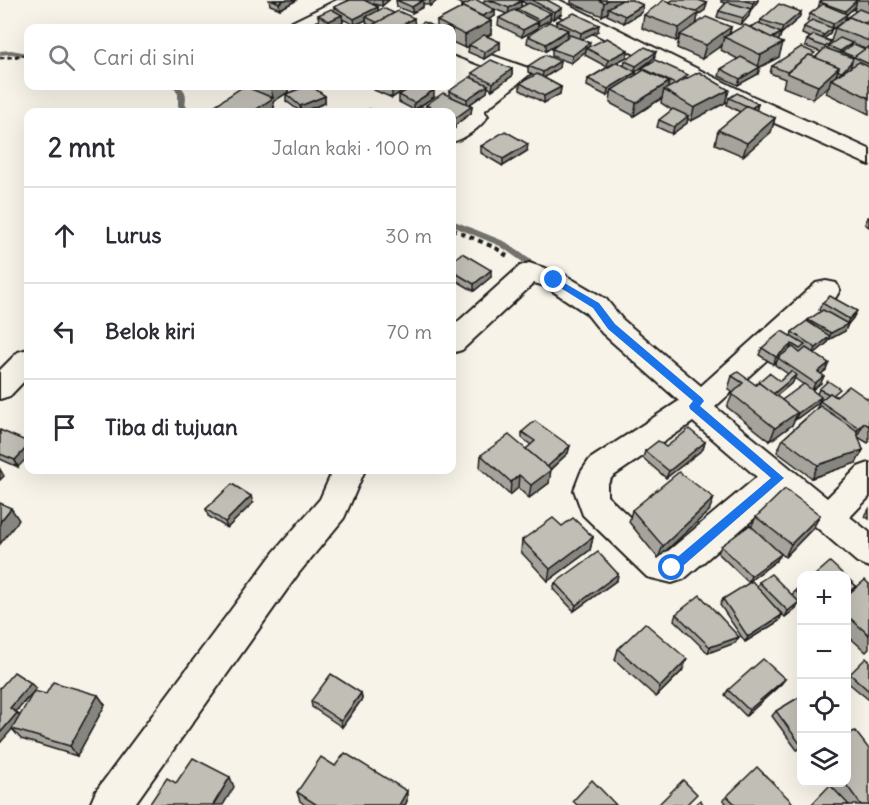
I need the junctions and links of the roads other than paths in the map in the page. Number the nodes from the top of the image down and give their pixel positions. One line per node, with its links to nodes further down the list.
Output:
1 (353, 0): 3 (street); 4 (street)
2 (558, 2): 8 (street)
3 (372, 8)
4 (303, 24)
5 (456, 49): 7 (street)
6 (869, 131): 8 (street)
7 (456, 132)
8 (844, 146): 9 (street)
9 (869, 158)
10 (826, 290): 14 (street)
11 (456, 339): 14 (street)
12 (24, 364): 13 (street)
13 (0, 388)
14 (696, 404): 17 (street); 17 (street)
15 (346, 474): 20 (street)
16 (869, 476): 18 (street)
17 (779, 478): 18 (street)
18 (828, 518): 19 (street)
19 (869, 552)
20 (110, 805)

